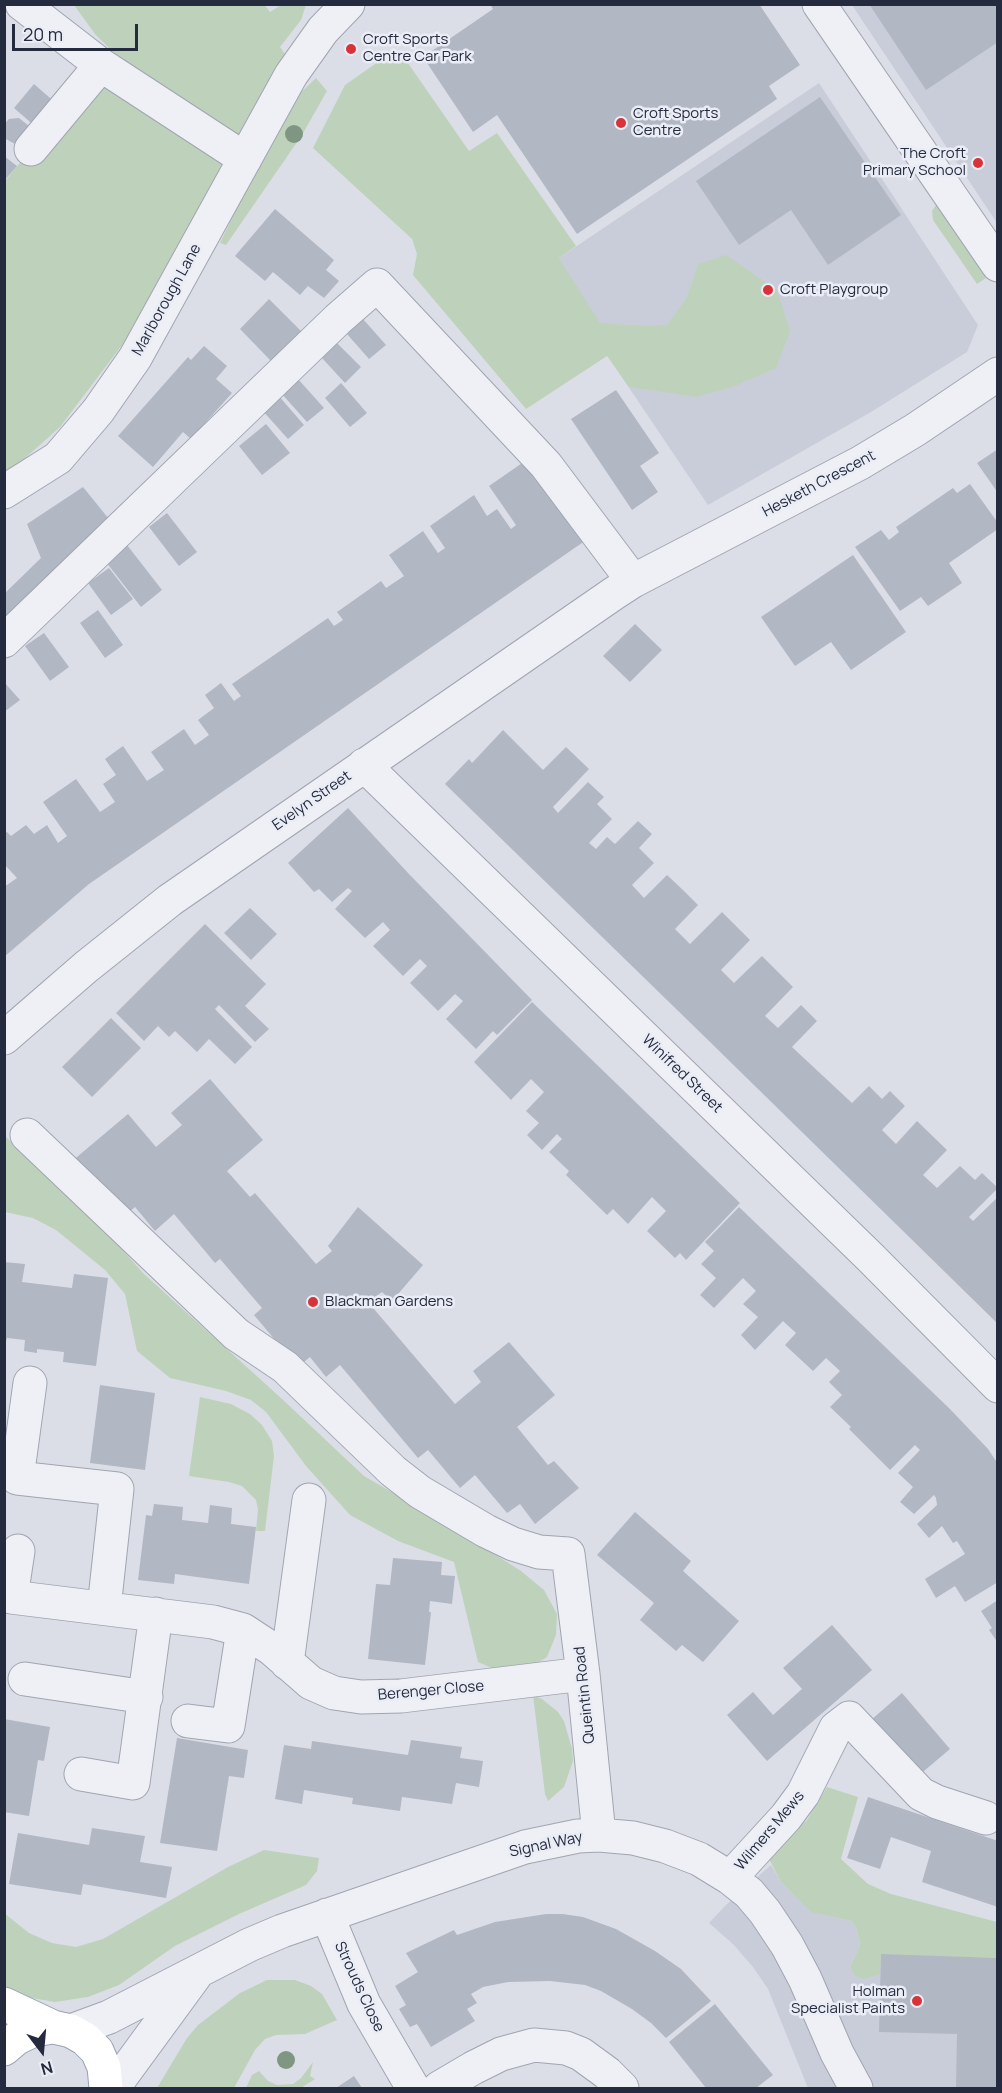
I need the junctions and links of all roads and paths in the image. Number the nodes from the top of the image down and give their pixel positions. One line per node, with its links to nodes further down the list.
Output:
1 (22, 4): 4 (street)
2 (348, 4): 6 (street, Marlborough Lane)
3 (819, 4): 7 (street)
4 (101, 65): 5 (street); 6 (street)
5 (31, 149)
6 (245, 159): 9 (street, Marlborough Lane)
7 (998, 265)
8 (998, 374): 10 (street, Hesketh Crescent)
9 (4, 492)
10 (633, 581): 11 (street); 12 (street, Evelyn Street)
11 (4, 641)
12 (364, 765): 13 (street, Evelyn Street); 16 (street, Winifred Street)
13 (4, 1038)
14 (27, 1135): 24 (street, Queintin Road)
15 (30, 1383): 17 (street)
16 (998, 1386)
17 (11, 1478): 20 (street)
18 (309, 1500): 23 (street)
19 (18, 1551): 20 (street, Berenger Close)
20 (104, 1608): 21 (street, Berenger Close)
21 (156, 1614): 22 (street, Berenger Close); 26 (street)
22 (243, 1630): 23 (street, Berenger Close); 27 (street)
23 (287, 1662): 24 (street, Berenger Close)
24 (583, 1674): 30 (street, Queintin Road)
25 (25, 1679): 26 (street)
26 (144, 1707): 28 (street)
27 (188, 1721)
28 (81, 1774)
29 (986, 1818): 31 (street, Wilmers Mews)
30 (599, 1835): 31 (street, Signal Way); 32 (street, Signal Way)
31 (730, 1878): 42 (street, Signal Way)
32 (327, 1915): 33 (street, Signal Way); 39 (street, Strouds Close)
33 (200, 1970): 35 (street, Signal Way); 38 (street, Signal Way)
34 (4, 2004): 35 (main road)
35 (62, 2029): 36 (main road); 37 (main road)
36 (4, 2049)
37 (106, 2088)
38 (113, 2088)
39 (413, 2088)
40 (440, 2088): 41 (street)
41 (622, 2088)
42 (856, 2088)

